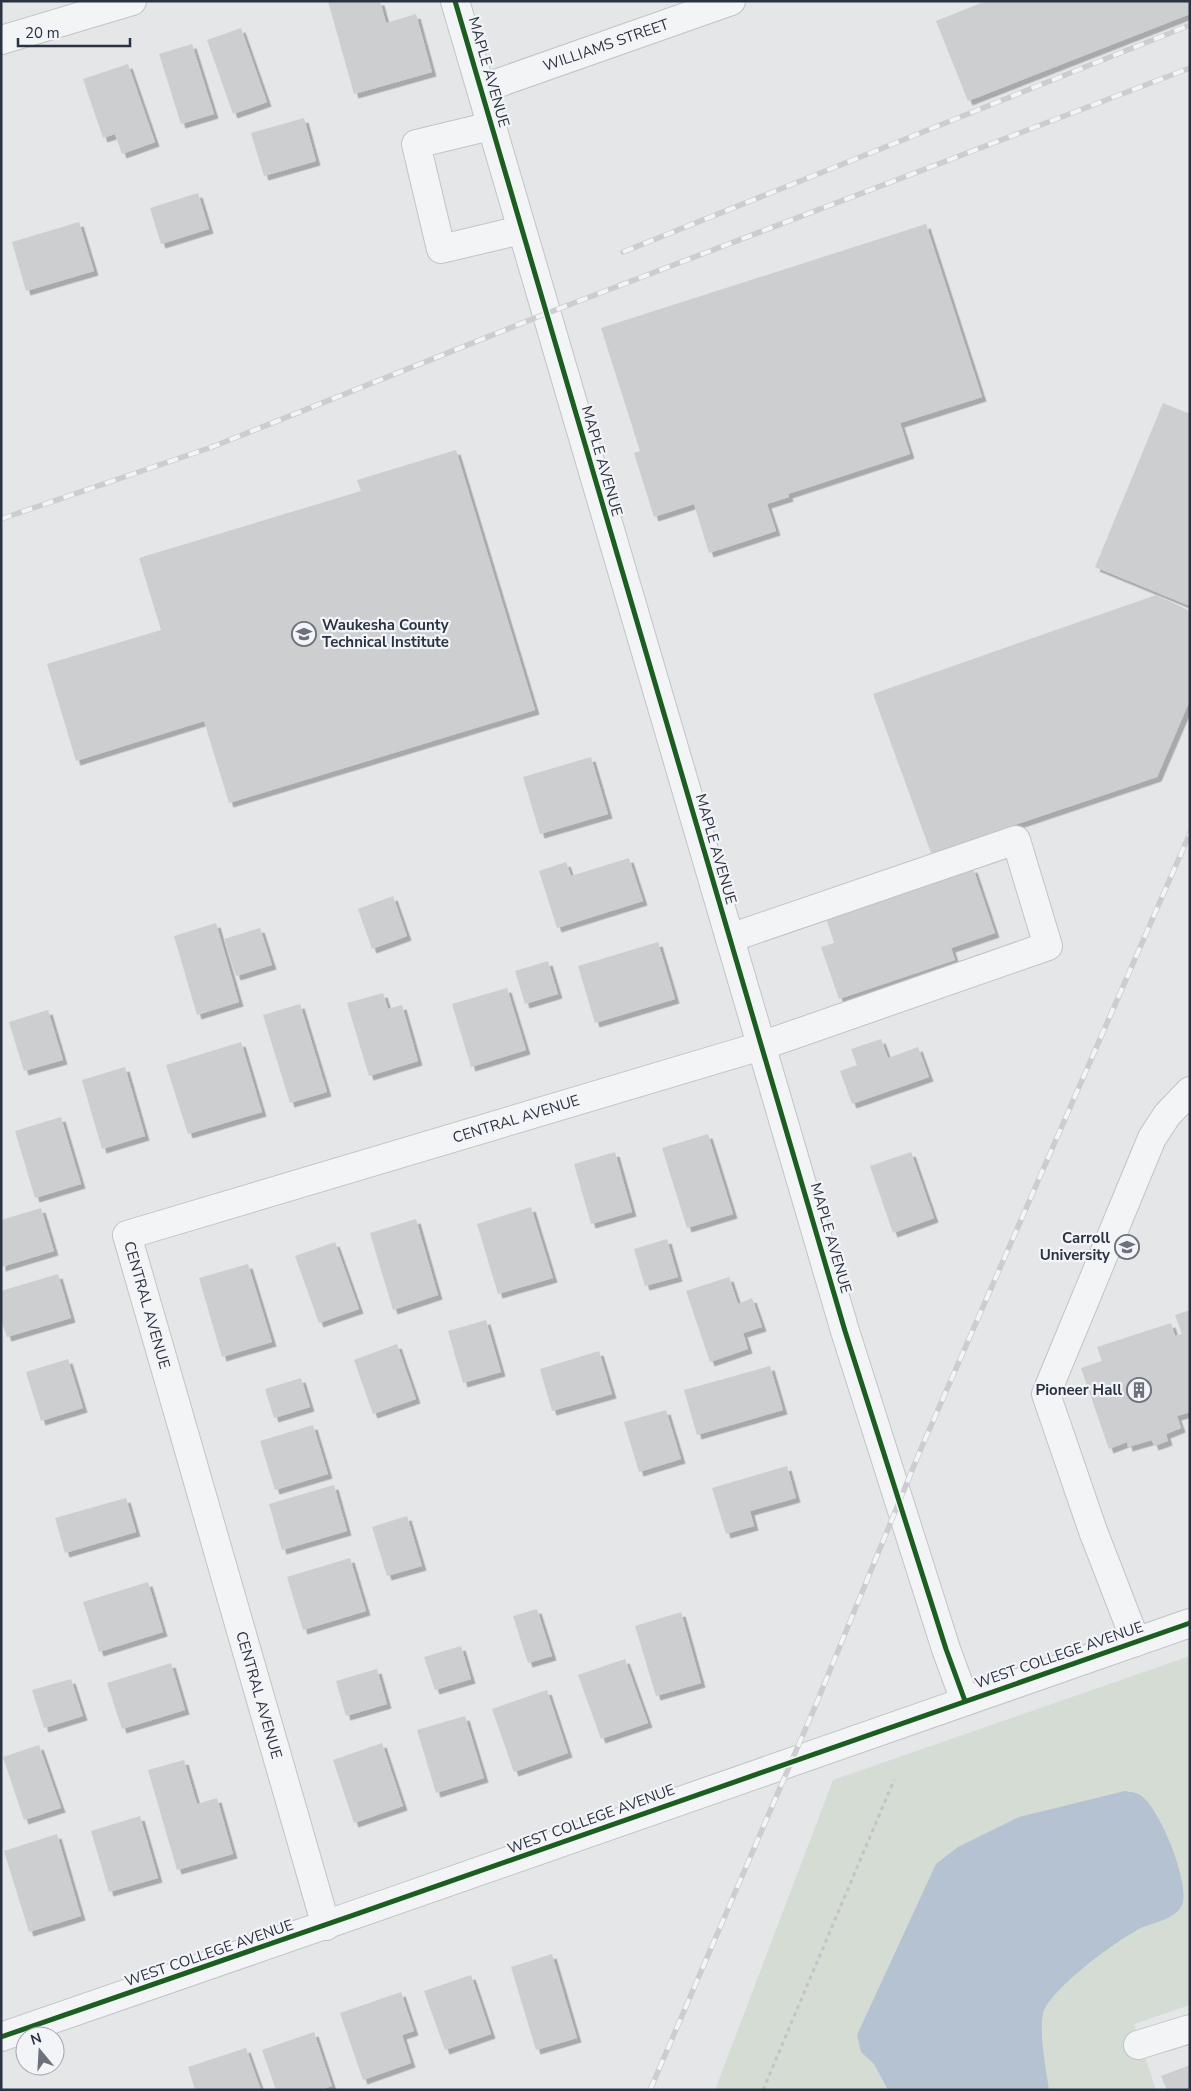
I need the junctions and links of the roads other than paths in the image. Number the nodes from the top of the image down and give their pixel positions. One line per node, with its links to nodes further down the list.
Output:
1 (132, 1): 4 (street)
2 (455, 1): 5 (street, MAPLE AVENUE)
3 (731, 1): 5 (street, WILLIAMS STREET)
4 (1, 40)
5 (481, 89): 6 (street, MAPLE AVENUE)
6 (491, 126): 7 (street, MAPLE AVENUE); 7 (street)
7 (521, 230): 8 (street, MAPLE AVENUE)
8 (730, 938): 9 (street, MAPLE AVENUE); 9 (street)
9 (761, 1046): 13 (street, MAPLE AVENUE); 14 (street, CENTRAL AVENUE)
10 (1190, 1091): 12 (street)
11 (1190, 1623): 12 (street, WEST COLLEGE AVENUE)
12 (1136, 1642): 13 (street, WEST COLLEGE AVENUE)
13 (965, 1701): 14 (street, WEST COLLEGE AVENUE)
14 (326, 1926): 16 (street, WEST COLLEGE AVENUE)
15 (1190, 2028): 17 (street)
16 (1, 2037)
17 (1138, 2045)

